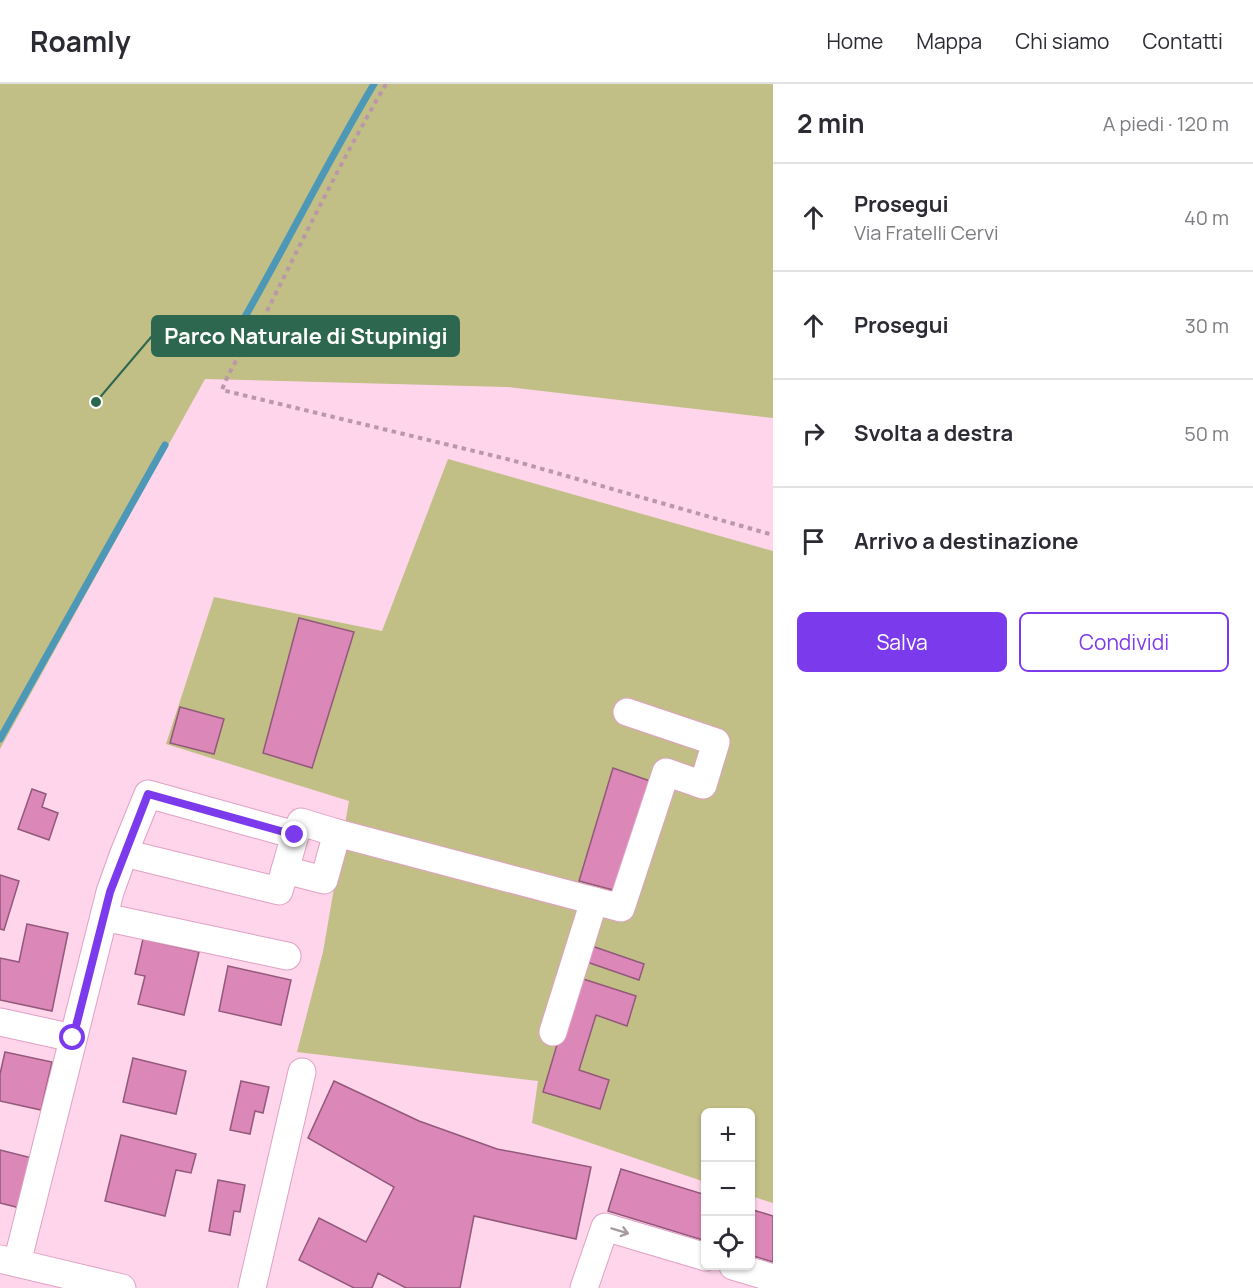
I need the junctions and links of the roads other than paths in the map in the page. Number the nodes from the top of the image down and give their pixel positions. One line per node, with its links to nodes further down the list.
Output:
1 (627, 712): 6 (street)
2 (338, 833): 3 (street); 5 (street); 6 (street)
3 (295, 835): 4 (street); 5 (street)
4 (124, 853): 5 (street); 7 (street)
5 (285, 870)
6 (594, 901): 10 (street)
7 (107, 904): 8 (street); 11 (street)
8 (287, 956)
9 (0, 1022): 11 (street)
10 (553, 1032)
11 (73, 1038): 14 (street)
12 (302, 1072): 18 (street)
13 (701, 1256): 19 (street, one-way to 13)
14 (9, 1261): 17 (street)
15 (746, 1270): 16 (street)
16 (773, 1278)
17 (122, 1288)
18 (252, 1288)
19 (584, 1288)

